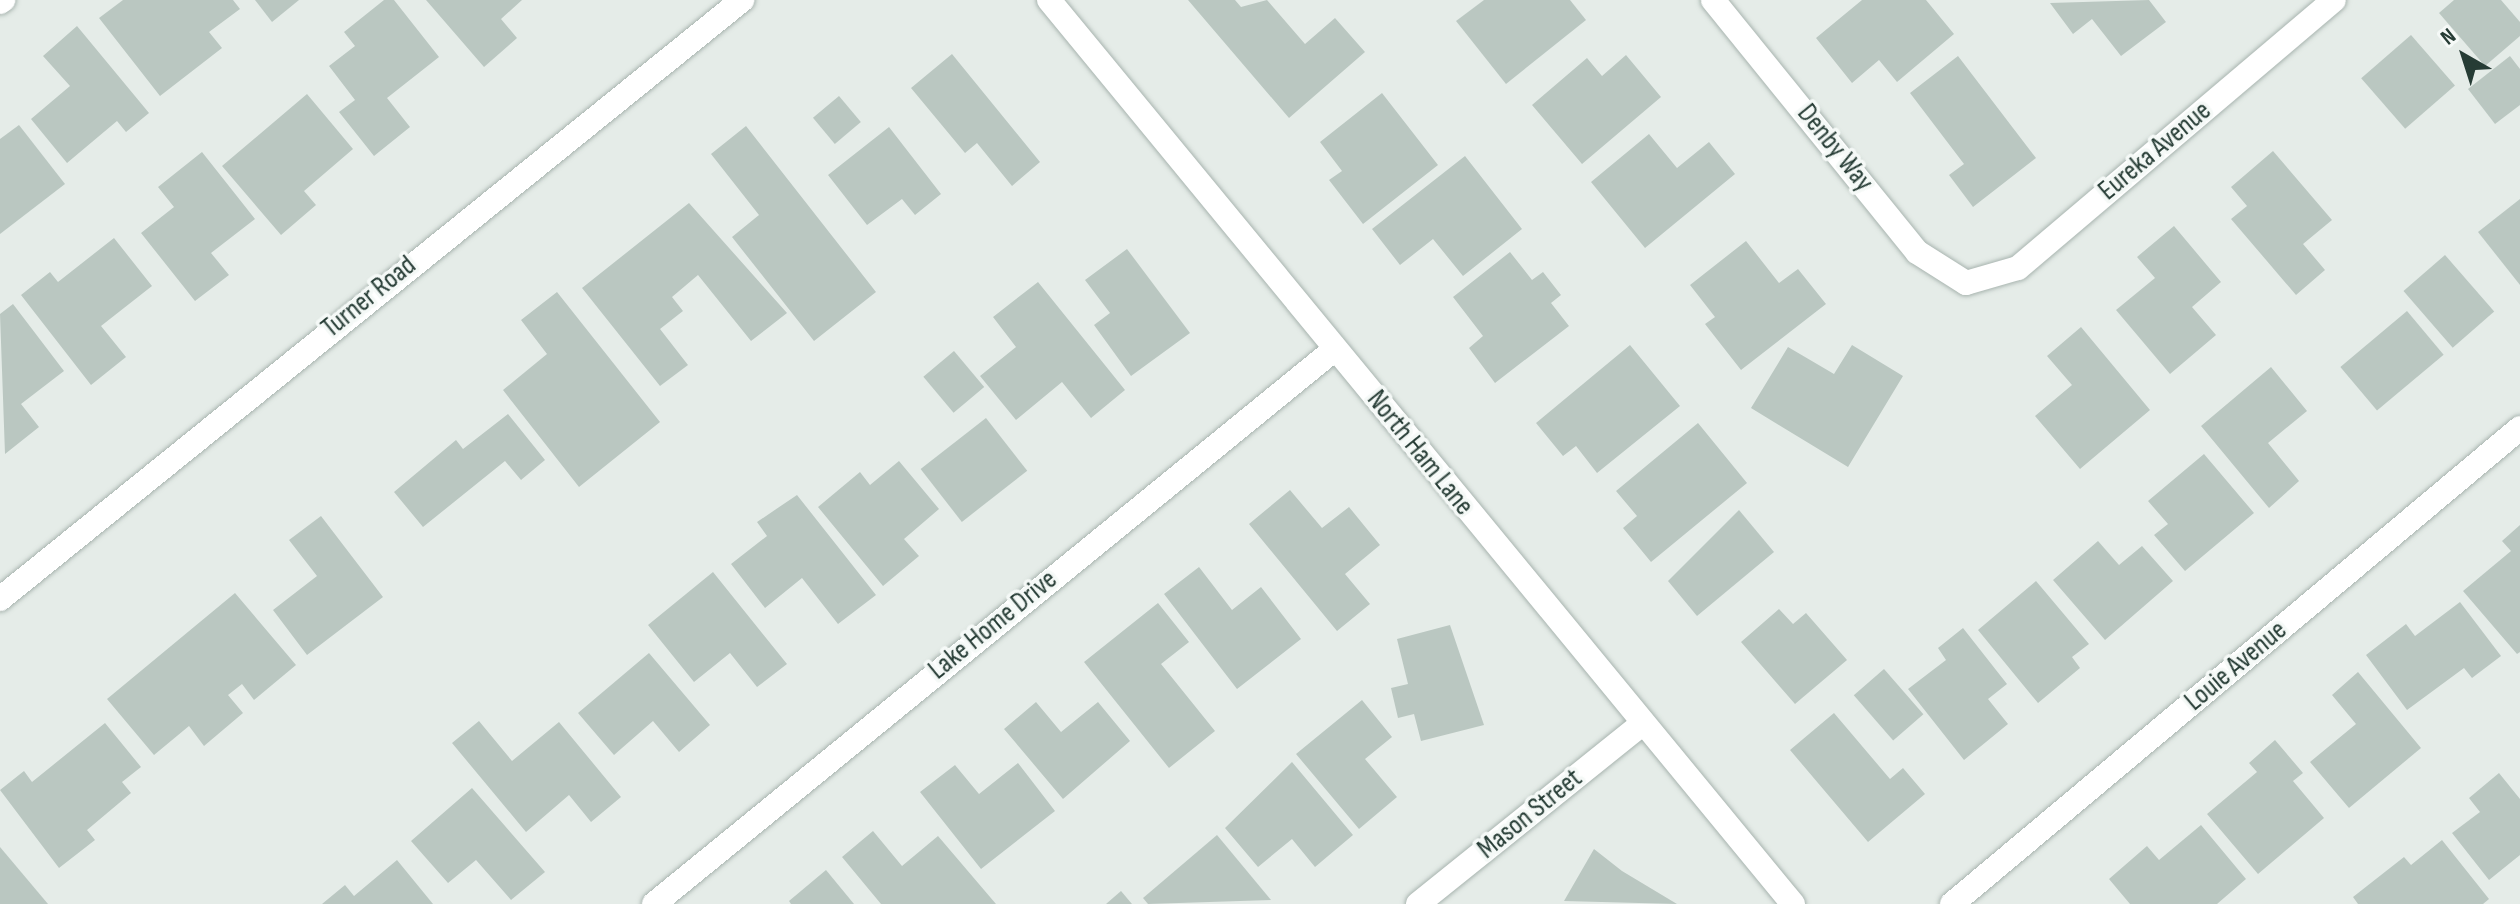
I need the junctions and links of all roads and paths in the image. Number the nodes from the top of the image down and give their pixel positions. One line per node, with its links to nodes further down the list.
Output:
1 (742, 0): 8 (street, Turner Road)
2 (1049, 0): 6 (street, North Ham Lane)
3 (1713, 0): 5 (street, Denby Way)
4 (2334, 0): 5 (street, Eureka Avenue)
5 (1966, 283)
6 (1335, 349): 9 (street, North Ham Lane); 10 (street, Lake Home Drive)
7 (2520, 428): 13 (street, Louie Avenue)
8 (0, 599)
9 (1641, 725): 11 (street, Mason Street); 12 (street, North Ham Lane)
10 (654, 904)
11 (1418, 904)
12 (1793, 904)
13 (1952, 904)

